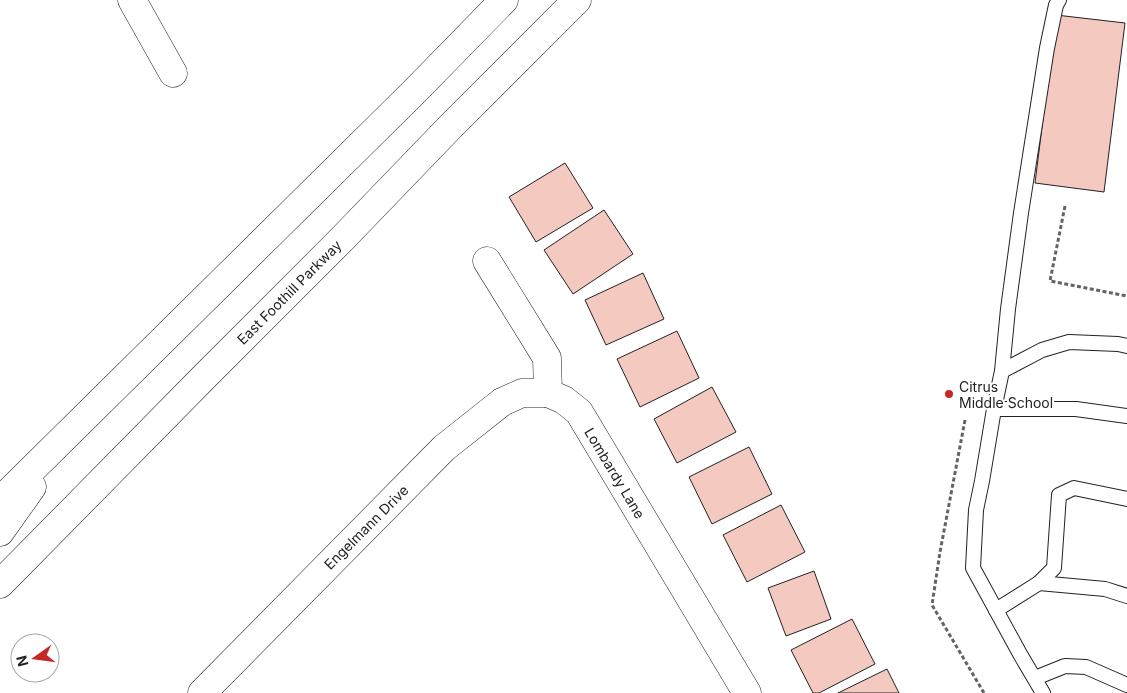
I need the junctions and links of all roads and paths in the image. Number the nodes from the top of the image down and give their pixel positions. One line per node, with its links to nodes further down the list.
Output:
1 (132, 0): 5 (main road)
2 (504, 0): 14 (main road)
3 (577, 0): 19 (main road, East Foothill Parkway)
4 (1059, 0): 10 (lane)
5 (173, 73)
6 (1065, 206): 8 (path)
7 (487, 261): 11 (main road)
8 (1127, 296)
9 (1127, 346): 10 (lane)
10 (1002, 371): 12 (lane)
11 (548, 393): 24 (main road, Engelmann Drive); 25 (main road, Lombardy Lane)
12 (994, 409): 13 (lane); 21 (lane)
13 (1127, 416)
14 (72, 430): 16 (main road); 17 (main road)
15 (1127, 499): 18 (lane)
16 (0, 501)
17 (0, 532)
18 (1039, 583): 20 (lane); 21 (lane)
19 (0, 584)
20 (1127, 596)
21 (996, 610): 22 (lane)
22 (1034, 678): 23 (lane); 26 (lane)
23 (1127, 685)
24 (202, 693)
25 (747, 693)
26 (1043, 693)

